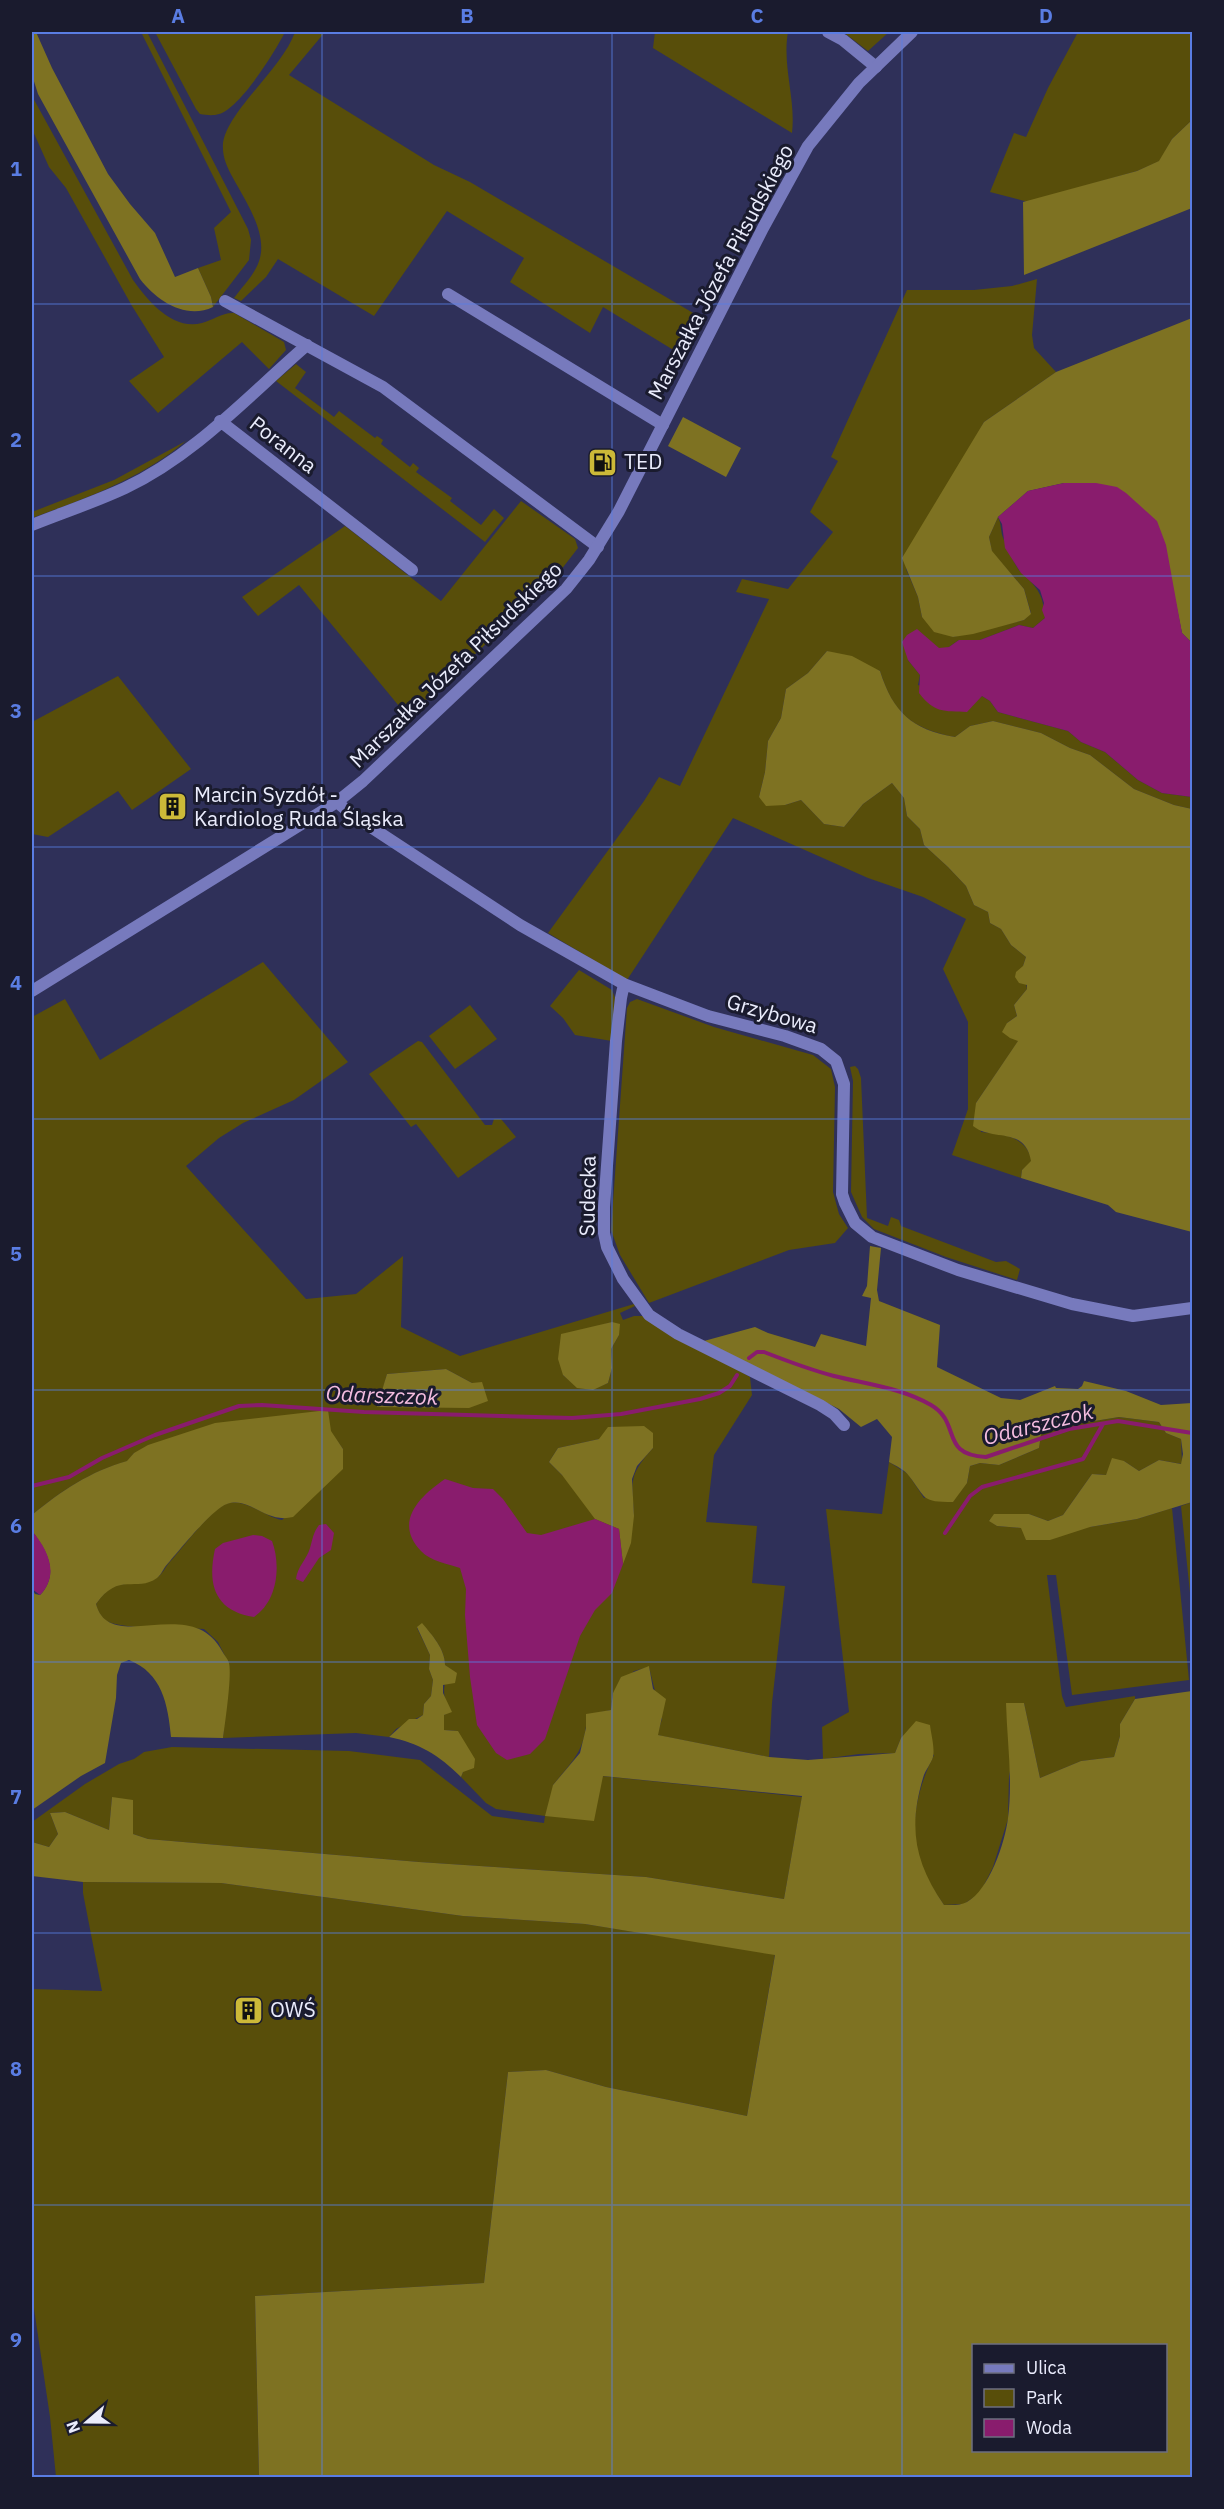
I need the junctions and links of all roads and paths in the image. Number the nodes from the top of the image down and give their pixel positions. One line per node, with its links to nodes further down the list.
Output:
1 (828, 32): 3 (street)
2 (912, 32): 3 (street, Marszałka Józefa Piłsudskiego)
3 (876, 67): 8 (street, Marszałka Józefa Piłsudskiego)
4 (448, 294): 8 (street)
5 (225, 301): 6 (street)
6 (307, 345): 7 (street, Poranna); 10 (street)
7 (220, 421): 9 (street); 11 (street, Poranna)
8 (663, 425): 10 (street, Marszałka Józefa Piłsudskiego)
9 (32, 525)
10 (598, 547): 12 (street, Marszałka Józefa Piłsudskiego)
11 (412, 570)
12 (337, 802): 13 (street, Grzybowa); 14 (street, Marszałka Józefa Piłsudskiego)
13 (624, 984): 15 (street, Grzybowa); 16 (street, Sudecka)
14 (32, 991)
15 (1192, 1308)
16 (844, 1425)

